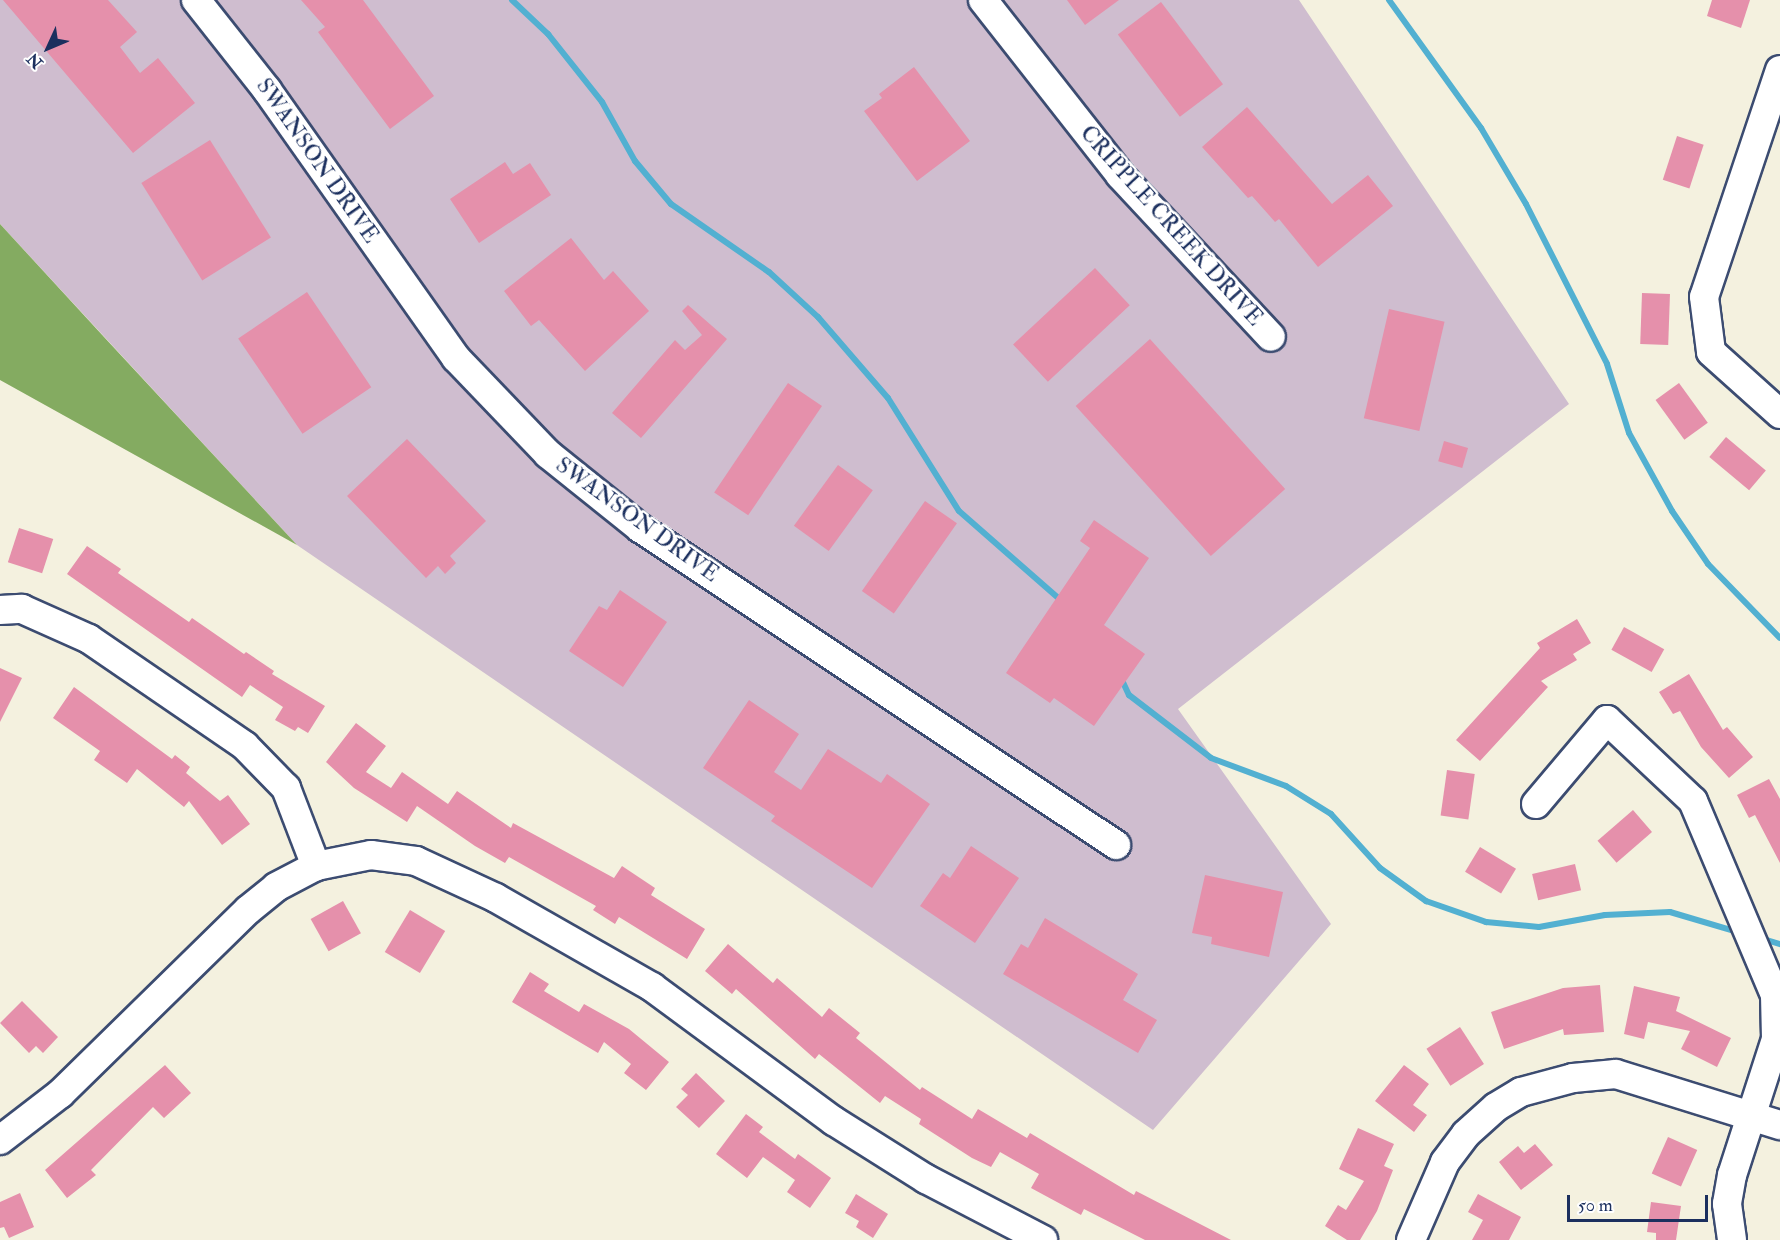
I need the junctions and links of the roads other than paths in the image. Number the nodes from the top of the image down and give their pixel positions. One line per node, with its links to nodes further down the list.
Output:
1 (196, 0): 8 (street, SWANSON DRIVE)
2 (983, 0): 4 (street, CRIPPLE CREEK DRIVE)
3 (1780, 70): 5 (street)
4 (1271, 337)
5 (1780, 414)
6 (0, 610): 9 (street)
7 (1536, 804): 10 (street)
8 (1116, 846)
9 (316, 866): 12 (street); 13 (street)
10 (1753, 1116): 11 (street); 14 (street); 15 (street)
11 (1780, 1125)
12 (0, 1140)
13 (1043, 1240)
14 (1411, 1240)
15 (1732, 1240)

